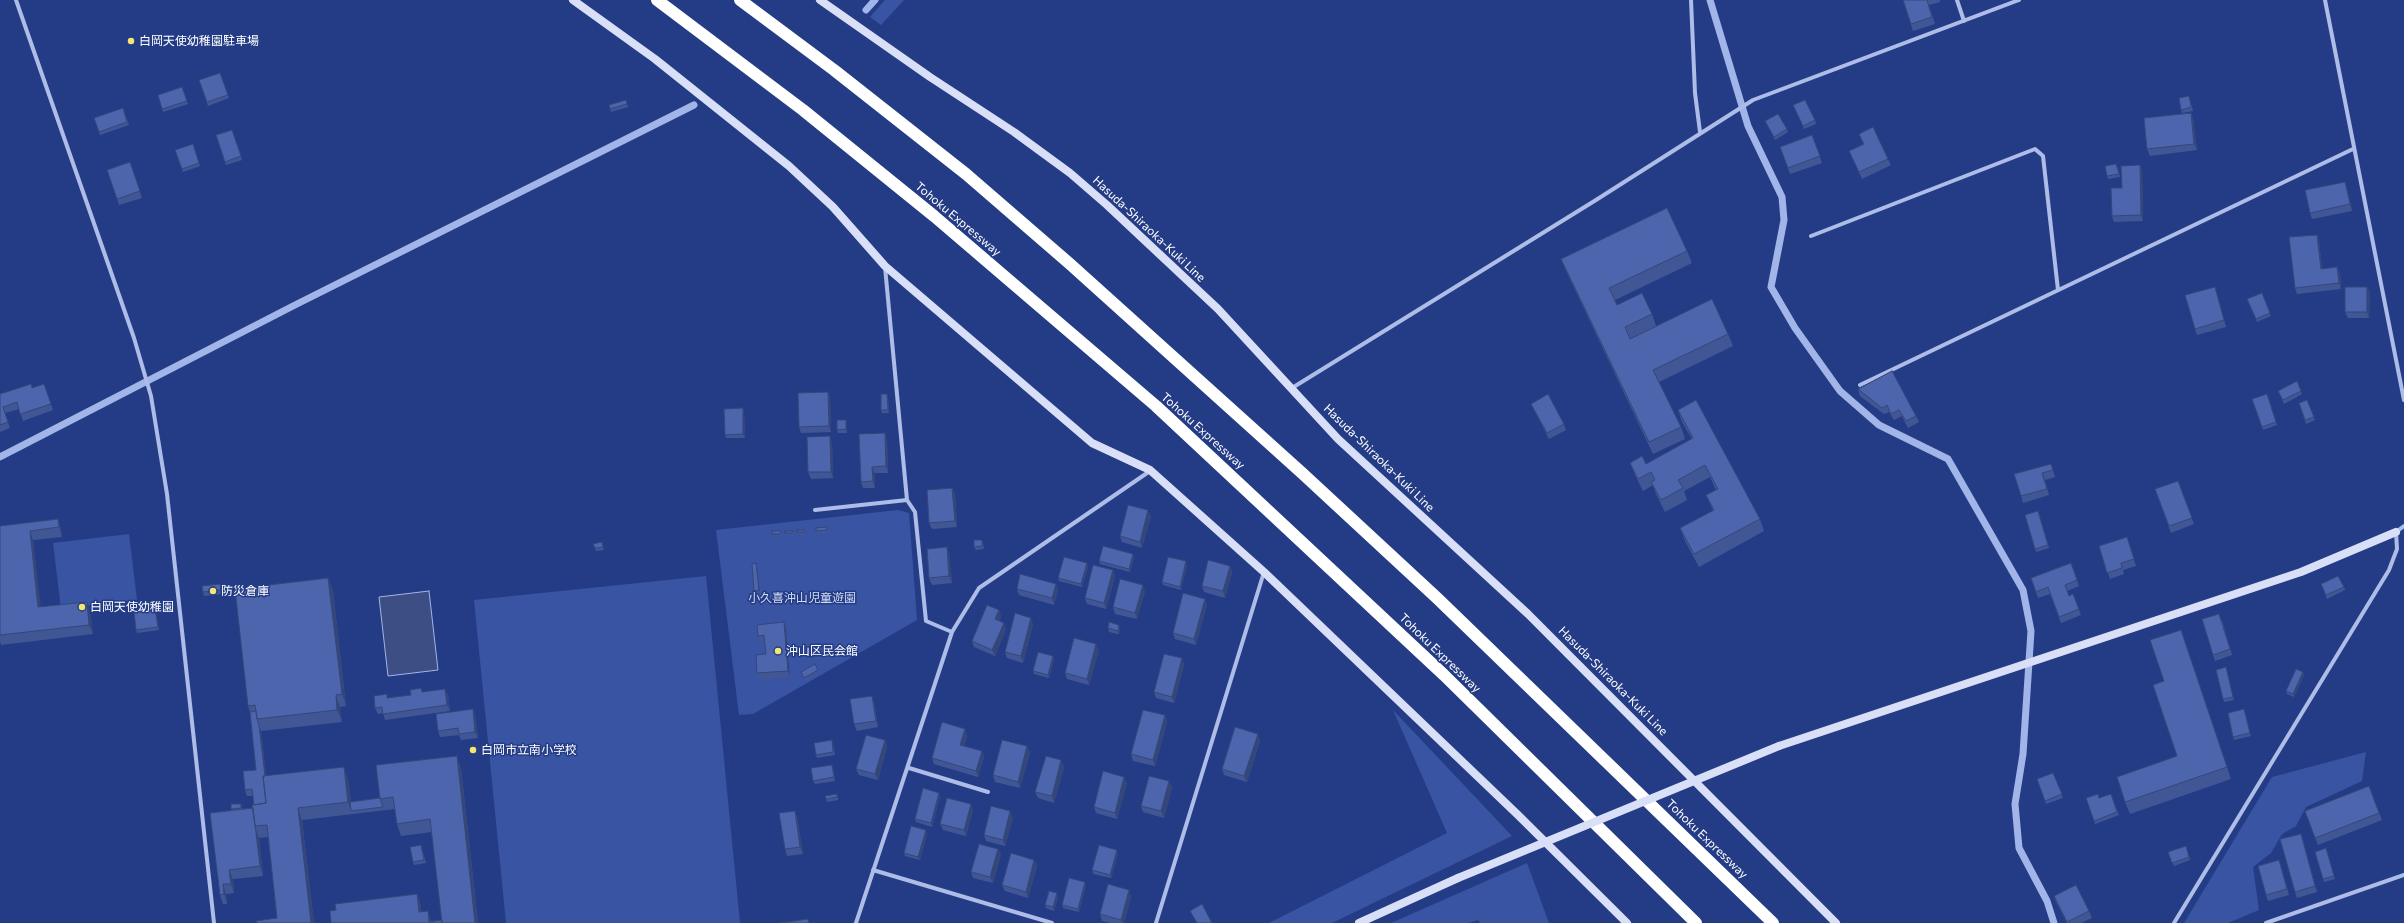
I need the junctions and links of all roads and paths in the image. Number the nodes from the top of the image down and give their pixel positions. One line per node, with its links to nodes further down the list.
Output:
1 (16, 0): 30 (street)
2 (573, 0): 14 (street)
3 (657, 0): 36 (highway, Tohoku Expressway)
4 (740, 0): 37 (highway, Tohoku Expressway)
5 (820, 0): 17 (street, Hasuda-Shiraoka-Kuki Line)
6 (1691, 0): 11 (street)
7 (1957, 0): 10 (street)
8 (2019, 0): 10 (street)
9 (2325, 0): 12 (street)
10 (1964, 21): 11 (street)
11 (1700, 132): 17 (street)
12 (2353, 149): 15 (street); 18 (street)
13 (1811, 236): 15 (street)
14 (885, 266): 19 (street); 20 (street)
15 (2058, 290): 16 (street)
16 (1860, 385)
17 (1292, 388): 38 (street, Hasuda-Shiraoka-Kuki Line)
18 (2404, 400)
19 (1150, 470): 24 (street); 25 (street)
20 (907, 500): 21 (street); 25 (street)
21 (815, 510)
22 (2404, 526): 23 (street)
23 (2396, 532): 34 (street, bridge); 39 (street)
24 (1264, 572): 33 (street); 35 (street)
25 (952, 632): 26 (street)
26 (908, 768): 27 (street); 28 (street)
27 (988, 792)
28 (873, 870): 31 (street); 32 (street)
29 (2404, 875): 40 (street)
30 (214, 923)
31 (856, 923)
32 (1052, 923)
33 (1156, 923)
34 (1360, 923)
35 (1627, 923)
36 (1696, 923)
37 (1773, 923)
38 (1836, 923)
39 (2174, 923)
40 (2266, 923)

